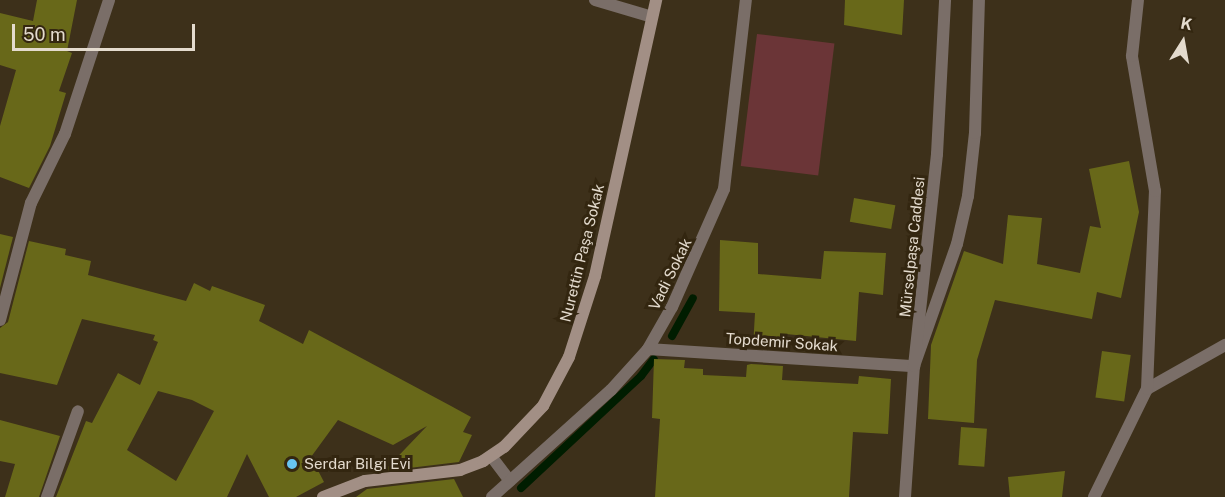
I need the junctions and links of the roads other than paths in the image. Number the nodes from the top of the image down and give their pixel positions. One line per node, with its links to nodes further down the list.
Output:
1 (109, 0): 9 (street)
2 (595, 0): 8 (street)
3 (656, 0): 8 (street, Nurettin Paşa Sokak)
4 (746, 0): 11 (street, Vadi Sokak)
5 (945, 0): 12 (street, Mürselpaşa Caddesi)
6 (979, 0): 12 (street)
7 (1138, 0): 13 (street)
8 (652, 17): 15 (street, Nurettin Paşa Sokak)
9 (0, 320)
10 (1225, 345): 13 (street)
11 (648, 348): 12 (street, Topdemir Sokak); 16 (street, Vadi Sokak)
12 (914, 366): 20 (street, Mürselpaşa Caddesi)
13 (1147, 390): 21 (street)
14 (78, 411): 17 (street)
15 (491, 456): 16 (street); 18 (street, Nurettin Paşa Sokak)
16 (510, 481): 19 (street, Vadi Sokak)
17 (48, 497)
18 (323, 497)
19 (494, 497)
20 (905, 497)
21 (1094, 497)

